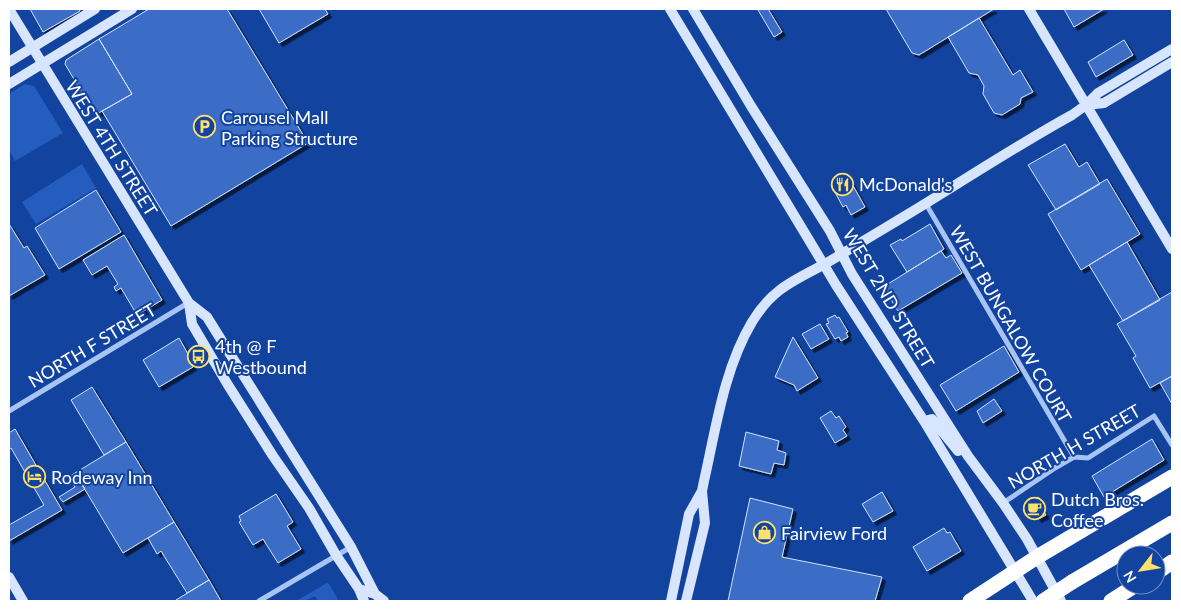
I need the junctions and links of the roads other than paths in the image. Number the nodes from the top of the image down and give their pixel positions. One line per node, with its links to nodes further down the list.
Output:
1 (9, 9): 7 (main road, WEST 4TH STREET)
2 (95, 9): 7 (main road)
3 (132, 9): 11 (main road)
4 (693, 9): 16 (main road, WEST 2ND STREET)
5 (1029, 9): 13 (main road)
6 (674, 10): 17 (main road, WEST 2ND STREET)
7 (32, 48): 9 (main road); 11 (main road, WEST 4TH STREET)
8 (1172, 48): 13 (main road)
9 (9, 62)
10 (1172, 62): 13 (main road)
11 (42, 64): 12 (main road); 18 (main road, WEST 4TH STREET)
12 (9, 84)
13 (1086, 106): 14 (main road); 15 (main road)
14 (926, 204): 16 (main road); 23 (street, WEST BUNGALOW COURT)
15 (1172, 250)
16 (841, 254): 17 (main road); 22 (main road, WEST 2ND STREET)
17 (824, 264): 20 (main road, WEST 2ND STREET); 25 (main road)
18 (189, 303): 19 (street, NORTH F STREET); 28 (main road, WEST 4TH STREET); 29 (main road, WEST 4TH STREET)
19 (9, 411)
20 (924, 421): 22 (main road); 31 (main road, WEST 2ND STREET)
21 (1172, 445): 23 (street, NORTH H STREET)
22 (968, 456): 26 (main road, WEST 2ND STREET)
23 (1074, 457): 26 (street, NORTH H STREET)
24 (1172, 478): 30 (highway)
25 (702, 491): 39 (main road); 40 (main road)
26 (1003, 503): 30 (main road, WEST 2ND STREET)
27 (1172, 523): 43 (highway, bridge)
28 (350, 547): 29 (street); 34 (main road, WEST 4TH STREET)
29 (336, 555): 33 (main road, WEST 4TH STREET); 36 (street)
30 (1037, 557): 31 (highway); 44 (main road, WEST 2ND STREET)
31 (1014, 571): 41 (highway); 42 (main road, WEST 2ND STREET)
32 (9, 577): 35 (main road)
33 (359, 589): 34 (main road); 37 (main road)
34 (375, 594): 38 (main road)
35 (23, 601)
36 (259, 601)
37 (364, 601)
38 (384, 601)
39 (671, 601)
40 (686, 601)
41 (970, 601)
42 (1032, 601)
43 (1043, 601)
44 (1061, 601)

